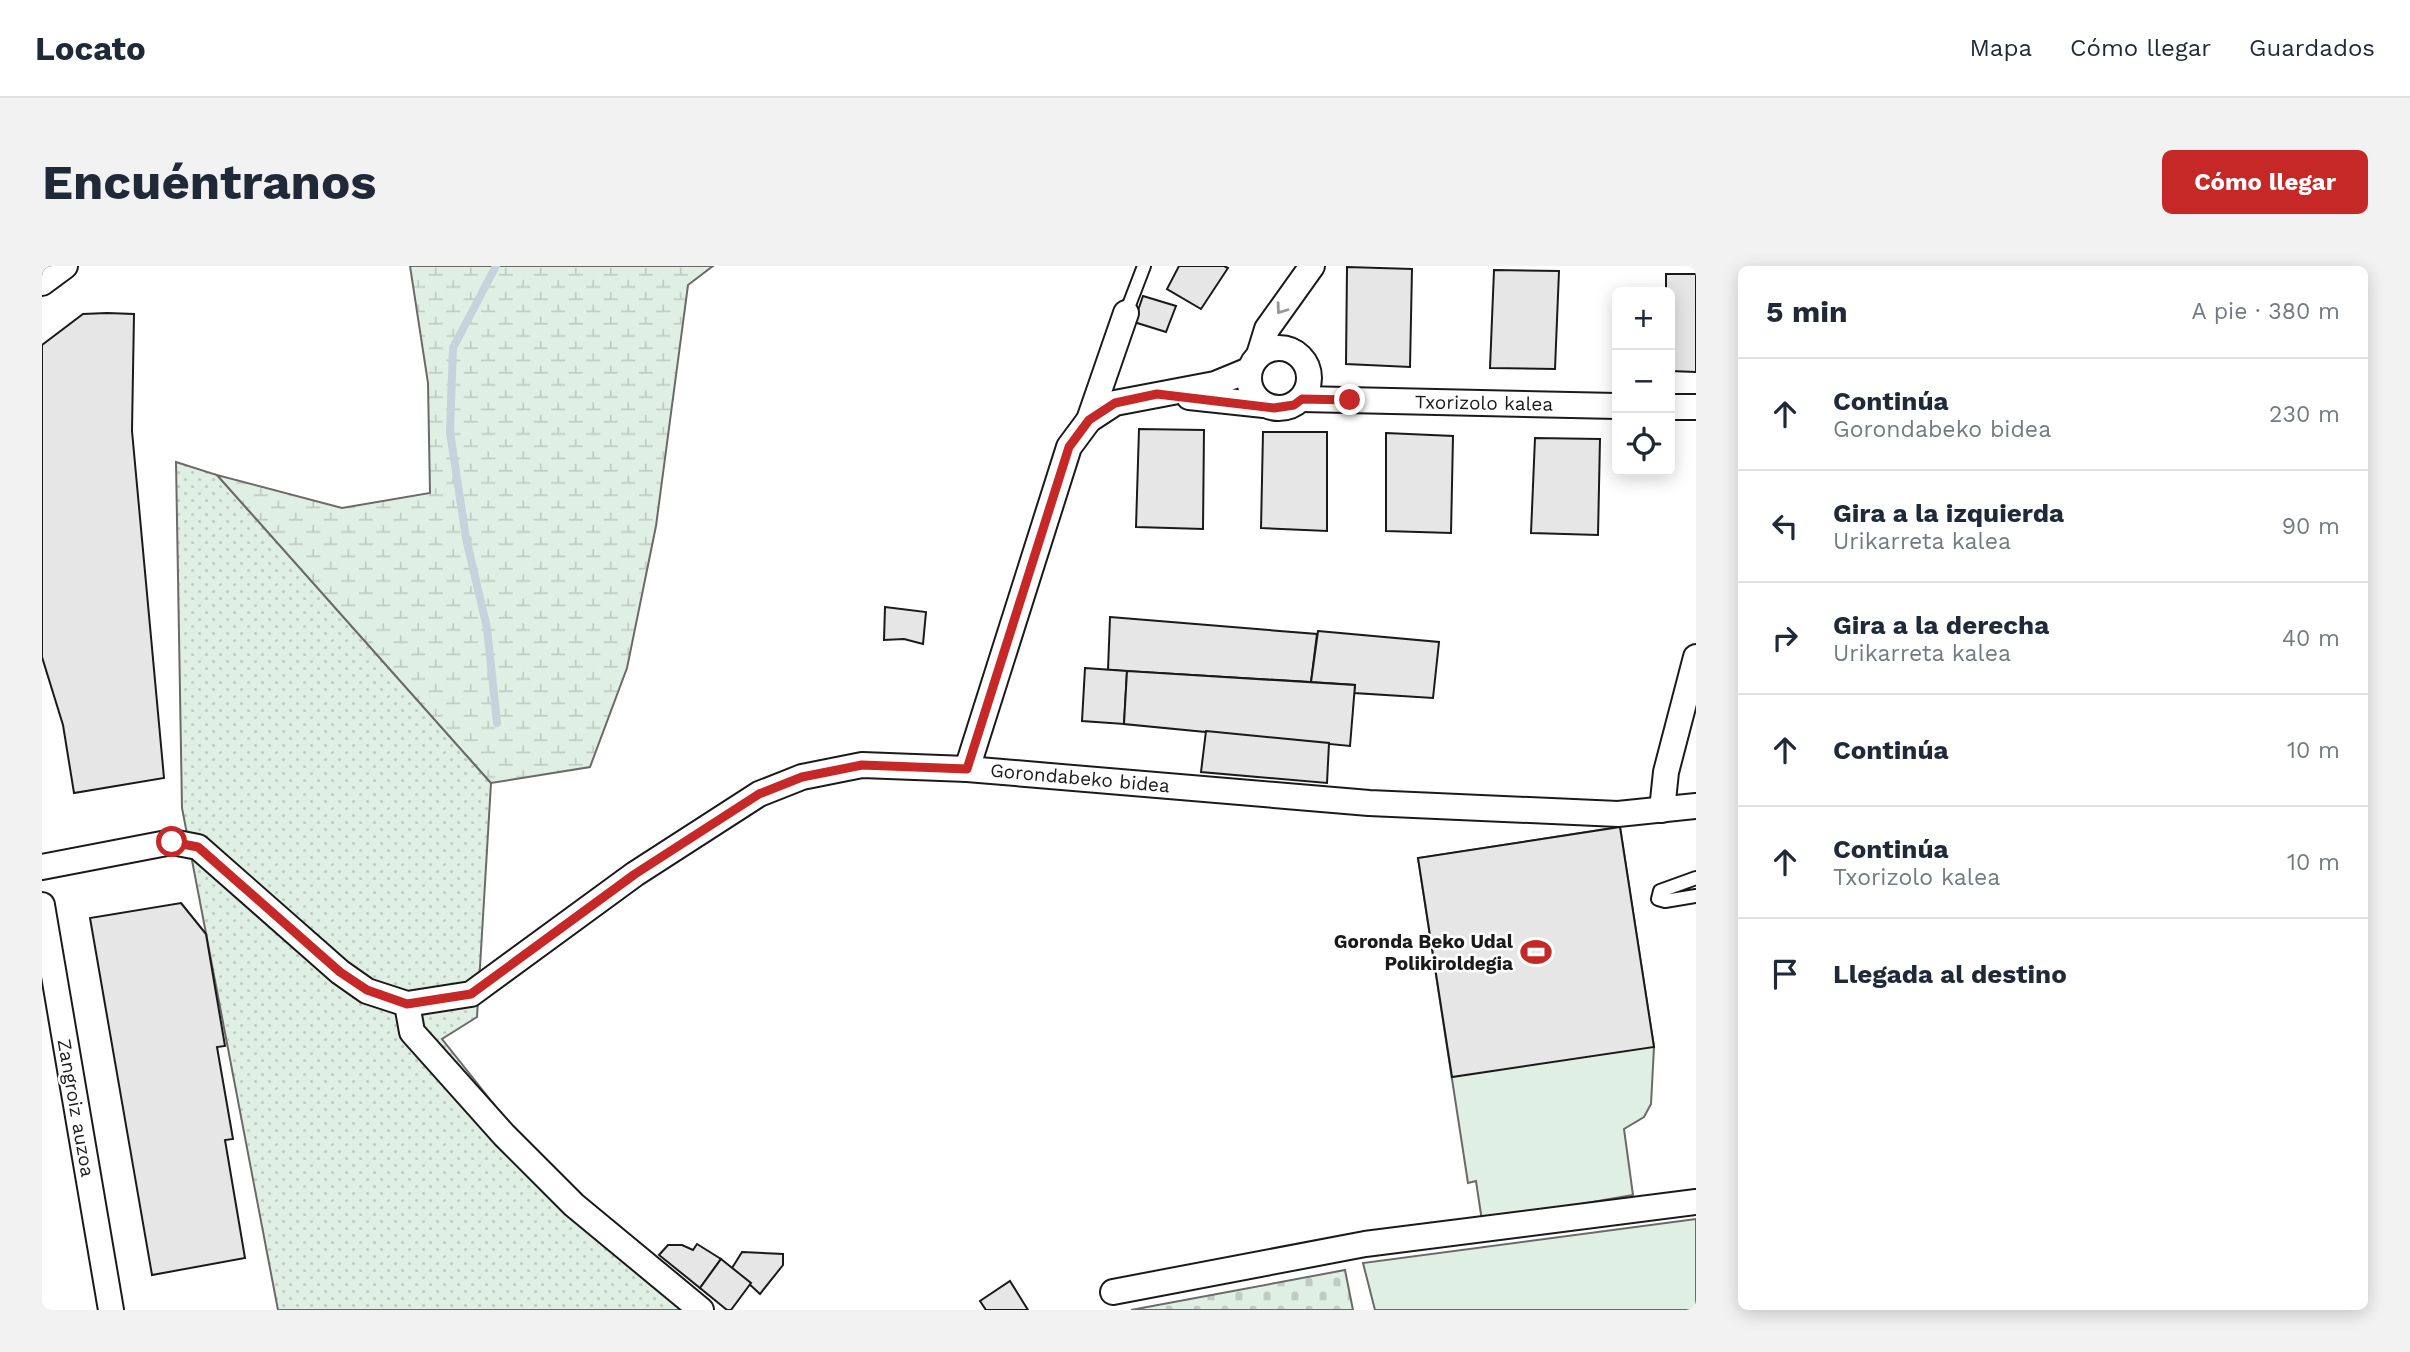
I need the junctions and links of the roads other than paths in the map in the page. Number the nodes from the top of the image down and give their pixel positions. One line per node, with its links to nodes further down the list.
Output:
1 (65, 266): 4 (street)
2 (1144, 266): 5 (lane)
3 (1312, 266): 6 (street, one-way to 6)
4 (42, 283)
5 (1126, 313): 11 (street)
6 (1254, 363): 7 (street); 8 (street); 9 (street)
7 (1306, 390): 9 (street); 10 (street, Txorizolo kalea)
8 (1157, 394): 9 (street); 11 (street)
9 (1264, 405)
10 (1612, 405)
11 (1089, 420): 13 (street)
12 (1696, 657): 15 (street)
13 (967, 769): 15 (street, Gorondabeko bidea); 20 (street, Gorondabeko bidea)
14 (1696, 806): 15 (street, Gorondabeko bidea)
15 (1662, 810)
16 (42, 867): 20 (street, Gorondabeko bidea)
17 (1696, 878): 18 (lane)
18 (1696, 896)
19 (42, 905): 23 (street, Zangroiz auzoa)
20 (407, 1004): 24 (street)
21 (1696, 1202): 22 (street)
22 (1113, 1292)
23 (111, 1310)
24 (701, 1310)

